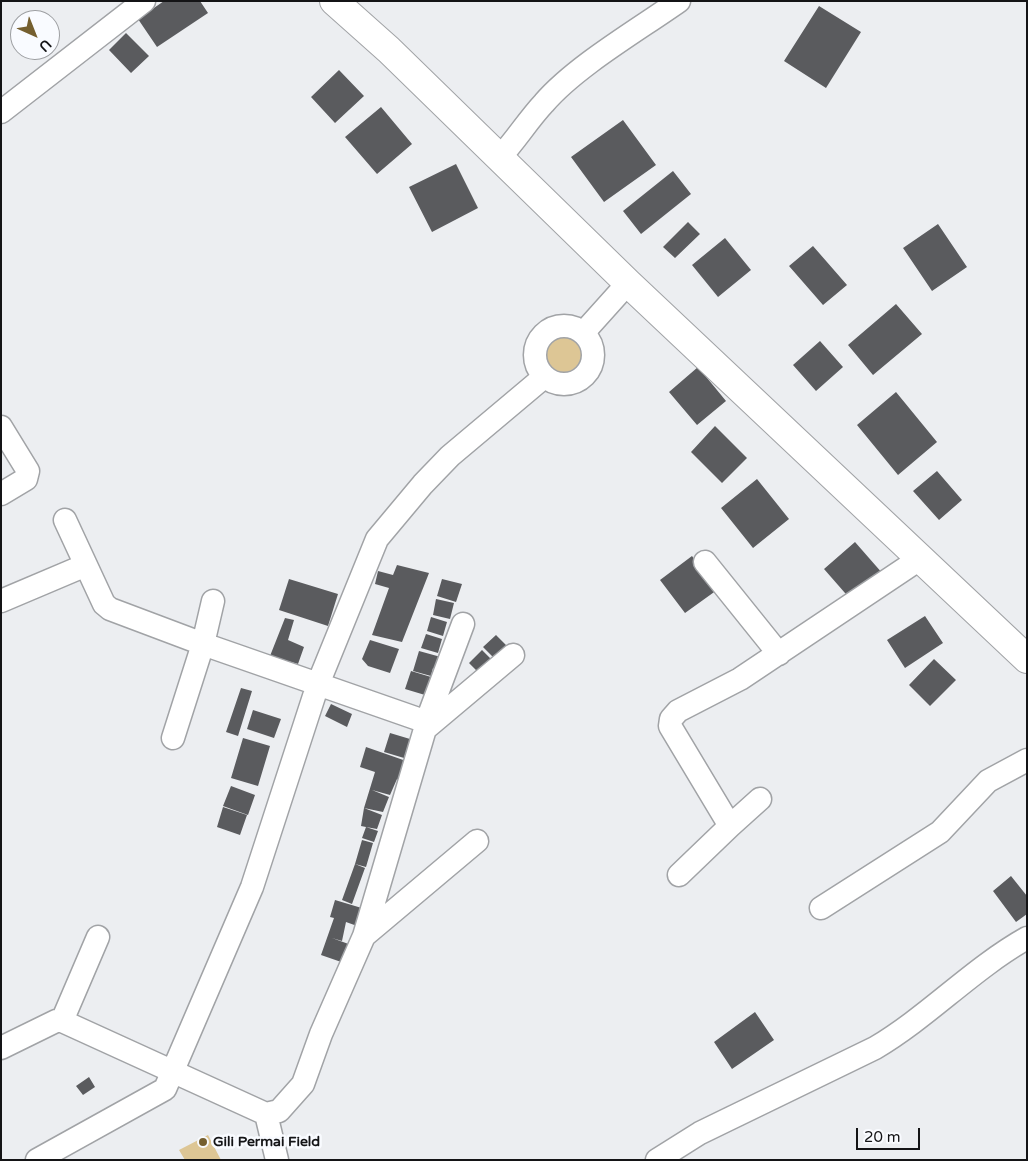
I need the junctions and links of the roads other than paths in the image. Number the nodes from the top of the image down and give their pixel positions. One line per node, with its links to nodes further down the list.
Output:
1 (144, 1): 4 (street)
2 (334, 1): 5 (highway)
3 (679, 1): 5 (street)
4 (1, 112)
5 (500, 157): 6 (highway)
6 (628, 284): 7 (street); 12 (highway)
7 (584, 332): 8 (street); 8 (street)
8 (544, 377): 22 (street)
9 (1, 427): 10 (street)
10 (1, 494)
11 (65, 520): 14 (street)
12 (922, 558): 19 (street); 21 (highway)
13 (705, 562): 19 (street)
14 (86, 565): 15 (street); 18 (street)
15 (1, 601)
16 (213, 601): 18 (street)
17 (463, 624): 23 (street)
18 (203, 644): 22 (street); 24 (street)
19 (779, 654): 27 (street)
20 (513, 655): 23 (street)
21 (1027, 658)
22 (318, 684): 23 (street); 36 (street)
23 (425, 726): 31 (street)
24 (173, 738)
25 (1027, 760): 30 (street)
26 (760, 799): 27 (street)
27 (730, 826): 29 (street)
28 (477, 841): 31 (street)
29 (679, 875)
30 (821, 908)
31 (364, 936): 37 (street)
32 (98, 937): 34 (street)
33 (1027, 938): 39 (street)
34 (62, 1021): 35 (street); 36 (street)
35 (1, 1048)
36 (173, 1073): 37 (street); 38 (street)
37 (266, 1114): 40 (street)
38 (46, 1158)
39 (661, 1159)
40 (277, 1160)

